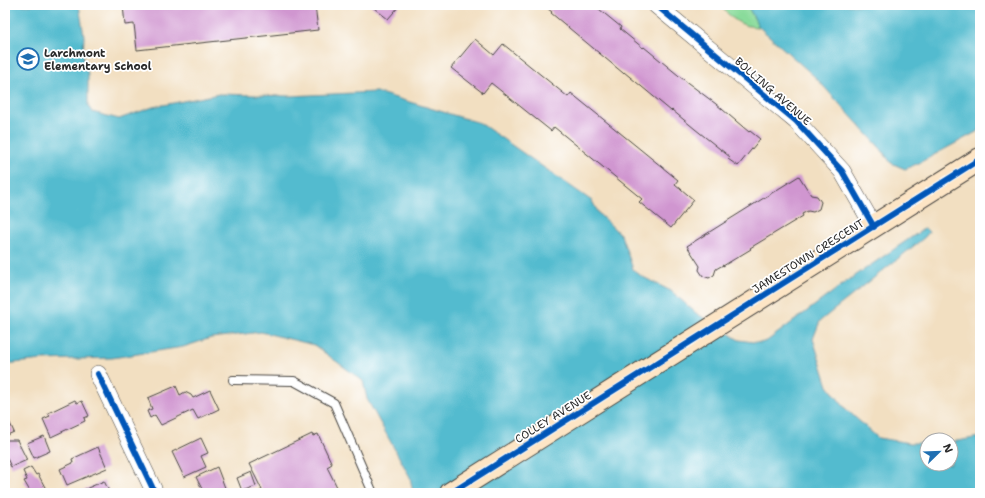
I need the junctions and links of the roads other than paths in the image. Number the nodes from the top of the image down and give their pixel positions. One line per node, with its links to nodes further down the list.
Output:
1 (656, 5): 3 (street, BOLLING AVENUE)
2 (980, 159): 3 (main road, JAMESTOWN CRESCENT)
3 (874, 227): 4 (main road, JAMESTOWN CRESCENT)
4 (666, 357): 9 (main road, COLLEY AVENUE)
5 (98, 374): 7 (street)
6 (233, 380): 8 (lane)
7 (155, 493)
8 (373, 493)
9 (451, 493)

